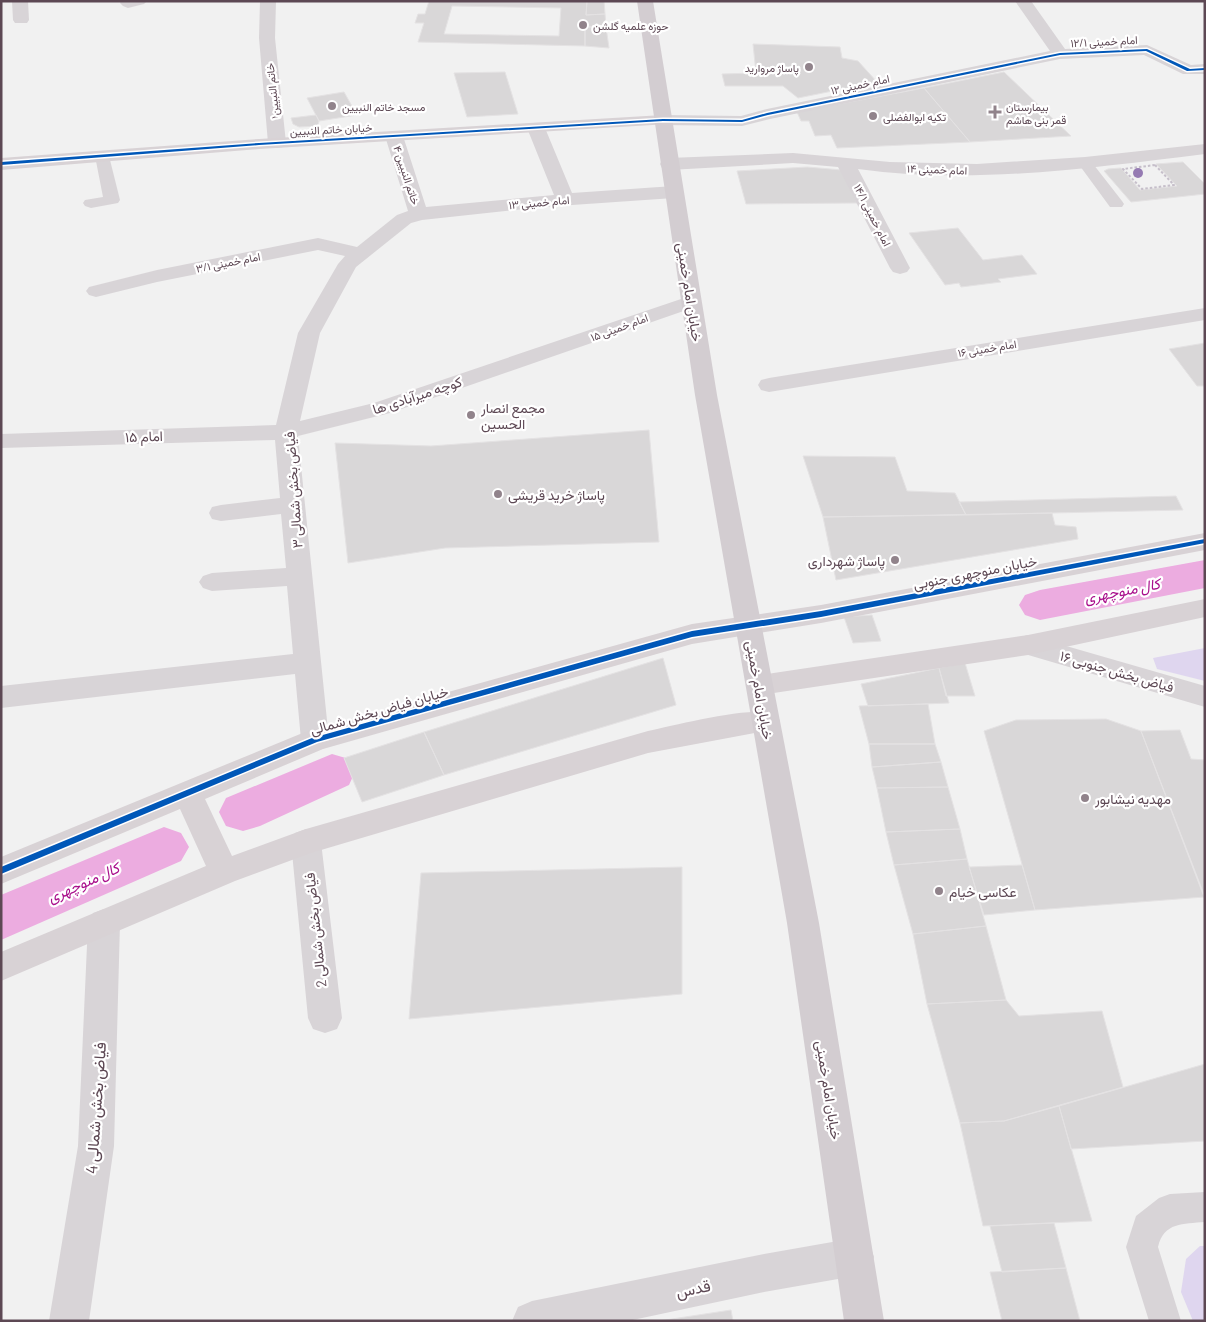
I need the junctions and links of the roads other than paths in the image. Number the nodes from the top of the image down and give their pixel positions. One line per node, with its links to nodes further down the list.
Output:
1 (20, 1): 5 (street)
2 (268, 1): 11 (street, خاتم النبیین۱)
3 (645, 1): 8 (main road, خیابان امام خمینی)
4 (1023, 1): 6 (street)
5 (21, 20)
6 (1060, 54): 7 (street, امام خمینی ۱۲/۱); 8 (street, امام خمینی ۱۲)
7 (1205, 69)
8 (663, 120): 9 (street, خیابان خاتم النبیین); 17 (main road, خیابان امام خمینی)
9 (536, 128): 10 (street, خیابان خاتم النبیین); 19 (street)
10 (394, 136): 11 (street, خیابان خاتم النبیین); 22 (street, خاتم النبیین ۴)
11 (277, 143): 13 (street, خیابان خاتم النبیین)
12 (1205, 149): 15 (street, امام خمینی ۱۴)
13 (102, 156): 16 (street, خیابان خاتم النبیین); 20 (lane)
14 (845, 162): 15 (street, امام خمینی ۱۴); 17 (street, امام خمینی ۱۴); 24 (street, امام خمینی ۱۴/۱)
15 (1084, 163): 21 (lane)
16 (1, 164)
17 (669, 164): 18 (main road, خیابان امام خمینی)
18 (674, 192): 19 (street, امام خمینی ۱۳); 26 (main road, خیابان امام خمینی)
19 (565, 199): 22 (street, امام خمینی ۱۳)
20 (91, 203)
21 (1116, 204)
22 (412, 216): 23 (street, فیاض بخش شمالی ۳)
23 (361, 254): 25 (street, امام خمینی ۳/۱); 30 (street, فیاض بخش شمالی ۳)
24 (900, 268)
25 (96, 291)
26 (692, 302): 28 (street, امام خمینی ۱۵); 38 (main road, خیابان امام خمینی)
27 (1205, 314): 29 (street, امام خمینی ۱۶)
28 (547, 353): 30 (street, کوچه میرآبادی ها)
29 (769, 384)
30 (286, 432): 31 (street, امام ۱۵); 32 (street, فیاض بخش شمالی ۳)
31 (1, 441)
32 (293, 504): 33 (street); 35 (street, فیاض بخش شمالی ۳)
33 (221, 513)
34 (1205, 541): 38 (street, خیابان منوچهری جنوبی)
35 (300, 576): 36 (street); 40 (street, فیاض بخش شمالی ۳)
36 (212, 582)
37 (1205, 608): 39 (street)
38 (749, 624): 41 (main road, خیابان امام خمینی); 45 (street, خیابان فیاض بخش شمالی)
39 (1028, 645): 41 (street); 43 (street, فیاض بخش جنوبی ۱۶)
40 (308, 662): 42 (street); 45 (street, فیاض بخش شمالی ۳)
41 (760, 685): 44 (main road, خیابان امام خمینی)
42 (1, 696)
43 (1205, 697)
44 (766, 721): 47 (street); 54 (main road, خیابان امام خمینی)
45 (315, 740): 46 (street, خیابان فیاض بخش شمالی)
46 (187, 793): 48 (street, خیابان فیاض بخش شمالی); 49 (street)
47 (306, 842): 49 (street); 52 (street, فیاض بخش شمالی 2)
48 (1, 870)
49 (224, 872): 50 (street)
50 (104, 923): 51 (street); 55 (street, فیاض بخش شمالی 4)
51 (1, 967)
52 (325, 1018)
53 (1205, 1207): 58 (lane)
54 (854, 1258): 56 (street, قدس); 57 (main road, خیابان امام خمینی)
55 (70, 1321)
56 (532, 1321)
57 (864, 1321)
58 (1165, 1321)

